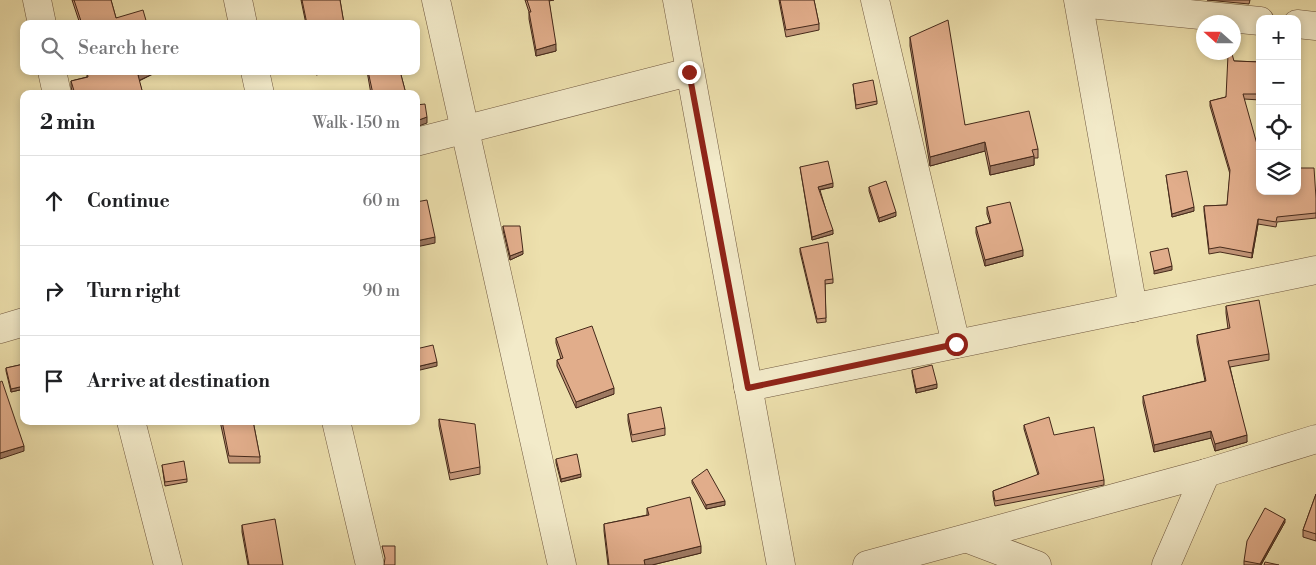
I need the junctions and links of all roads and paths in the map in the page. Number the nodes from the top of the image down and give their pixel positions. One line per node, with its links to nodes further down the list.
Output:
1 (37, 0): 7 (street)
2 (238, 0): 8 (street)
3 (436, 0): 17 (street)
4 (677, 0): 12 (street)
5 (875, 0): 23 (street)
6 (1078, 2): 9 (street); 20 (street)
7 (41, 20)
8 (242, 20)
9 (1256, 21)
10 (1301, 24): 11 (street)
11 (1316, 26)
12 (689, 72): 17 (street); 24 (street)
13 (53, 75): 15 (street)
14 (255, 75): 16 (street)
15 (56, 90)
16 (259, 90)
17 (466, 130): 18 (street); 33 (street)
18 (420, 141)
19 (1316, 270): 20 (street)
20 (1133, 308): 23 (street)
21 (20, 323): 22 (street)
22 (0, 329)
23 (956, 344): 24 (street)
24 (748, 388): 34 (street)
25 (132, 425): 31 (street)
26 (337, 425): 32 (street)
27 (1316, 439): 28 (street)
28 (1206, 473): 29 (street); 37 (street)
29 (968, 539): 30 (street); 36 (street)
30 (932, 555): 35 (street)
31 (168, 565)
32 (370, 565)
33 (562, 565)
34 (781, 565)
35 (867, 565)
36 (1037, 565)
37 (1166, 565)

